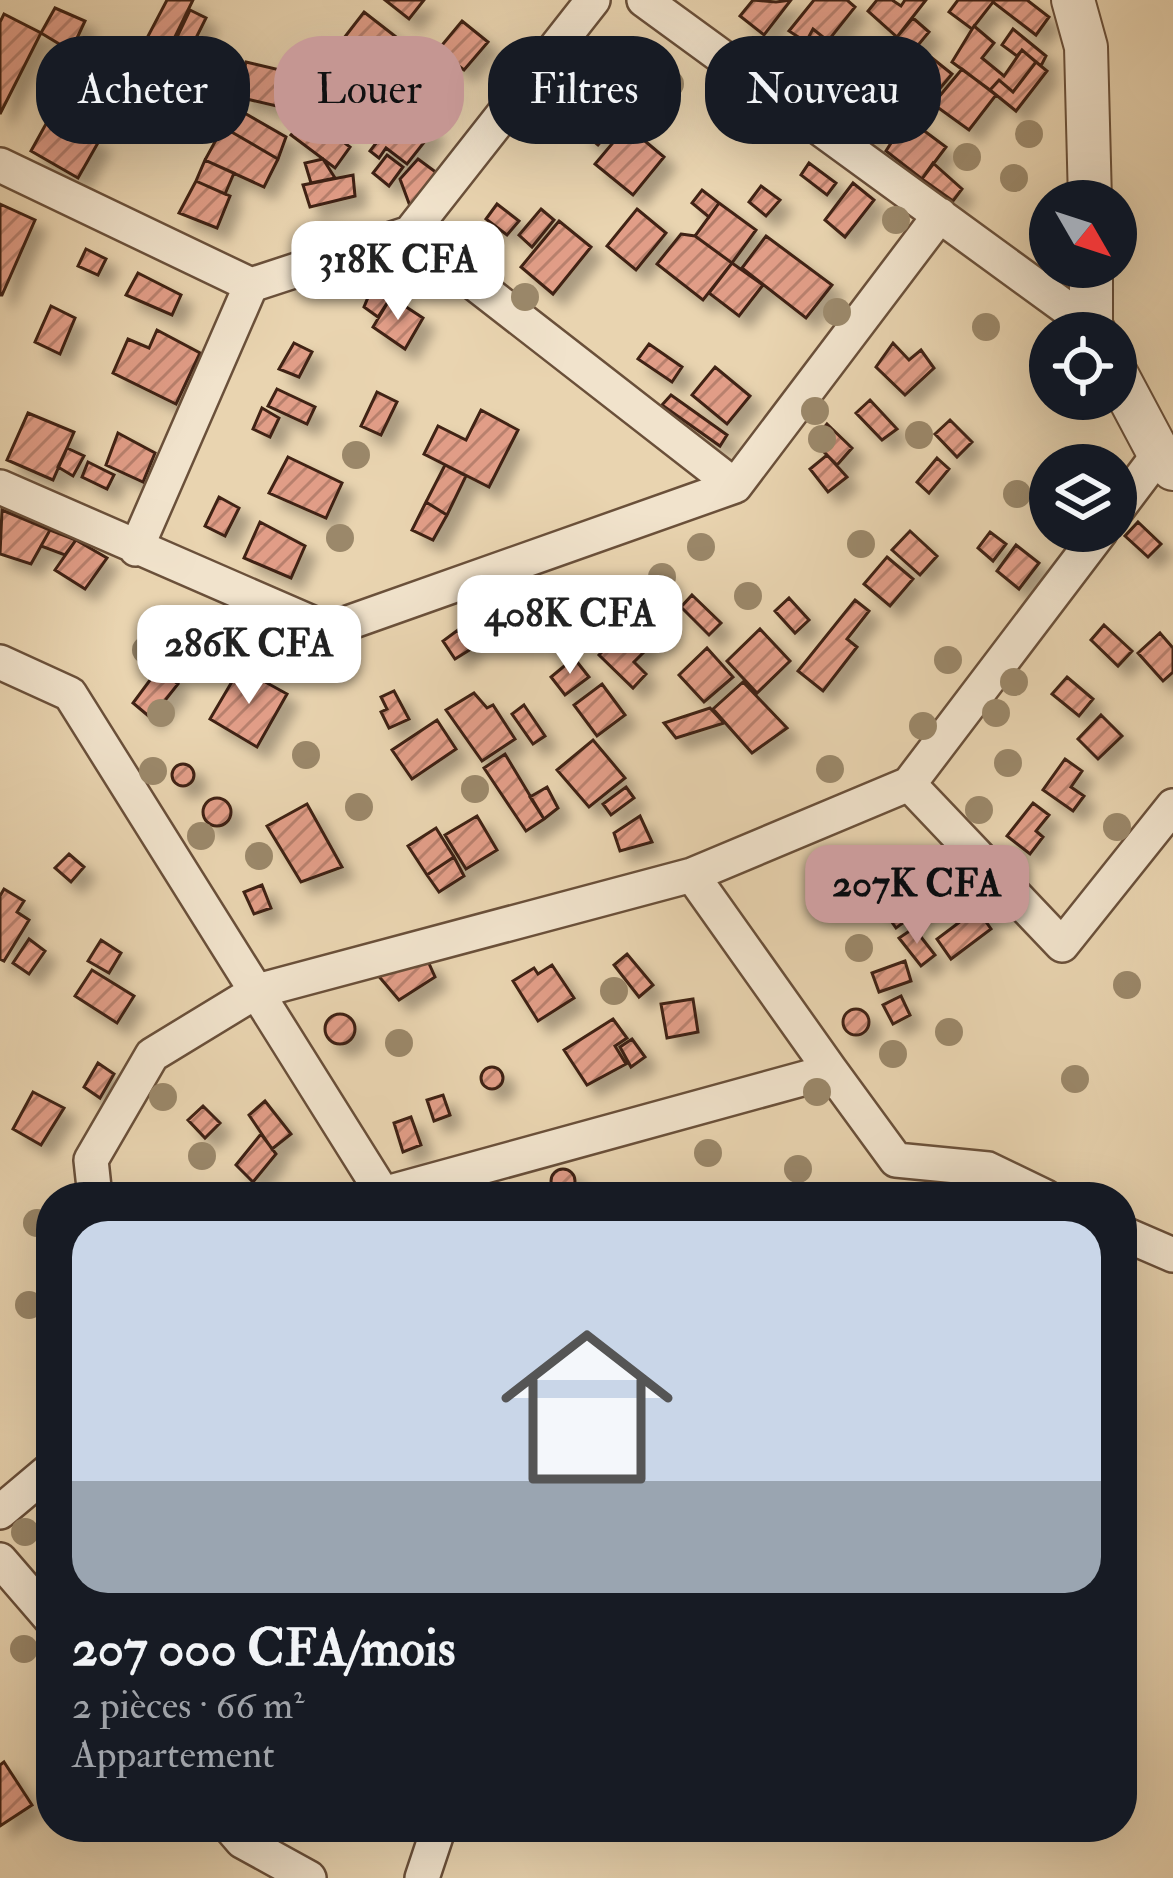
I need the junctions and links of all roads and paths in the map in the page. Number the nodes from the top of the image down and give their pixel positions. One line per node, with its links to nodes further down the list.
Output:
1 (593, 0): 7 (street)
2 (644, 0): 6 (street)
3 (1073, 0): 5 (street)
4 (0, 165): 8 (street)
5 (1089, 180)
6 (940, 215): 9 (street); 12 (street)
7 (410, 233): 8 (street); 12 (street)
8 (251, 285): 15 (street)
9 (1070, 312)
10 (1137, 410): 11 (street)
11 (1166, 462): 14 (street)
12 (735, 486): 15 (street)
13 (0, 488): 15 (street)
14 (1137, 490)
15 (136, 549)
16 (1085, 552): 18 (street)
17 (0, 662): 21 (street)
18 (909, 784): 19 (street); 20 (street)
19 (1173, 806)
20 (692, 875): 21 (street); 22 (street)
21 (257, 992): 23 (street); 24 (street)
22 (831, 1071): 25 (street); 26 (street)
23 (93, 1182)
24 (375, 1182)
25 (434, 1182)
26 (1015, 1182)
27 (1137, 1240): 28 (street)
28 (1173, 1256)
29 (36, 1482): 30 (street)
30 (0, 1512)
31 (0, 1560): 32 (street)
32 (36, 1602)
33 (246, 1842): 35 (street)
34 (434, 1842): 36 (street)
35 (309, 1878)
36 (422, 1878)

